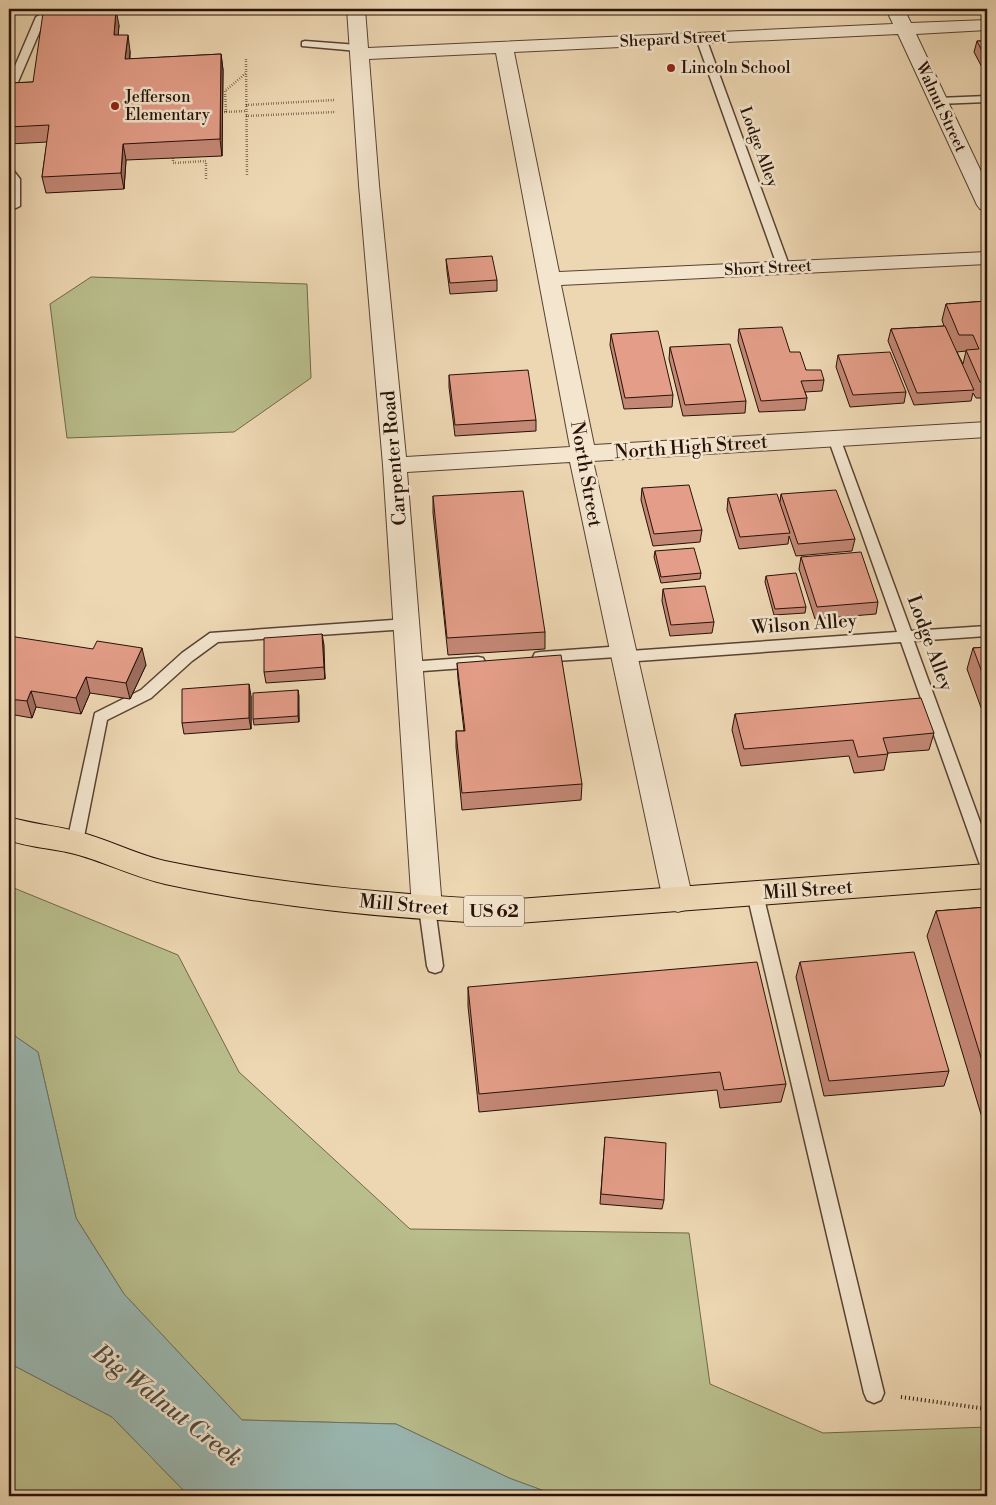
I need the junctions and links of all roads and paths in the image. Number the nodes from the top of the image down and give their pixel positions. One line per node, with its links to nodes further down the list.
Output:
1 (58, 9): 12 (lane)
2 (356, 9): 9 (street, Carpenter Road)
3 (895, 9): 5 (street, Walnut Street)
4 (987, 25): 5 (street, Shepard Street)
5 (904, 28): 6 (street, Shepard Street); 15 (street, Walnut Street)
6 (701, 38): 8 (street, Shepard Street); 27 (lane, Lodge Alley)
7 (305, 44): 9 (lane)
8 (504, 47): 9 (street, Shepard Street); 28 (street, North Street)
9 (358, 51): 32 (street, Carpenter Road)
10 (246, 60): 11 (path)
11 (246, 73): 16 (path); 17 (path)
12 (9, 86)
13 (987, 99): 15 (lane)
14 (338, 100): 16 (path)
15 (938, 101): 24 (street, Walnut Street)
16 (246, 105): 17 (path)
17 (246, 111): 19 (path)
18 (338, 112): 19 (path)
19 (246, 116): 22 (path)
20 (173, 158): 23 (path)
21 (9, 172): 25 (lane)
22 (247, 174)
23 (206, 180)
24 (987, 205)
25 (14, 206)
26 (987, 258): 27 (street, Short Street)
27 (784, 268): 28 (street, Short Street)
28 (548, 279): 31 (street, North Street)
29 (987, 429): 30 (street, North High Street)
30 (834, 438): 31 (street, North High Street); 35 (lane, Lodge Alley)
31 (582, 454): 32 (street, North High Street); 36 (street, North Street)
32 (395, 465): 33 (street, Carpenter Road)
33 (406, 624): 39 (street, Carpenter Road); 41 (lane)
34 (987, 631): 35 (lane, Wilson Alley)
35 (906, 636): 36 (lane, Wilson Alley); 42 (lane, Lodge Alley)
36 (623, 654): 37 (lane, Wilson Alley); 45 (street, North Street)
37 (526, 658)
38 (497, 660): 39 (lane)
39 (409, 667): 46 (street, Carpenter Road)
40 (9, 828): 41 (highway, Mill Street / US 62)
41 (75, 842): 46 (highway, Mill Street / US 62)
42 (987, 862)
43 (987, 876): 44 (highway, Mill Street / US 62)
44 (755, 894): 45 (highway, Mill Street / US 62); 48 (lane)
45 (678, 900): 46 (highway, Mill Street / US 62)
46 (427, 908): 47 (lane)
47 (435, 966)
48 (874, 1394): 49 (path)
49 (987, 1409)

